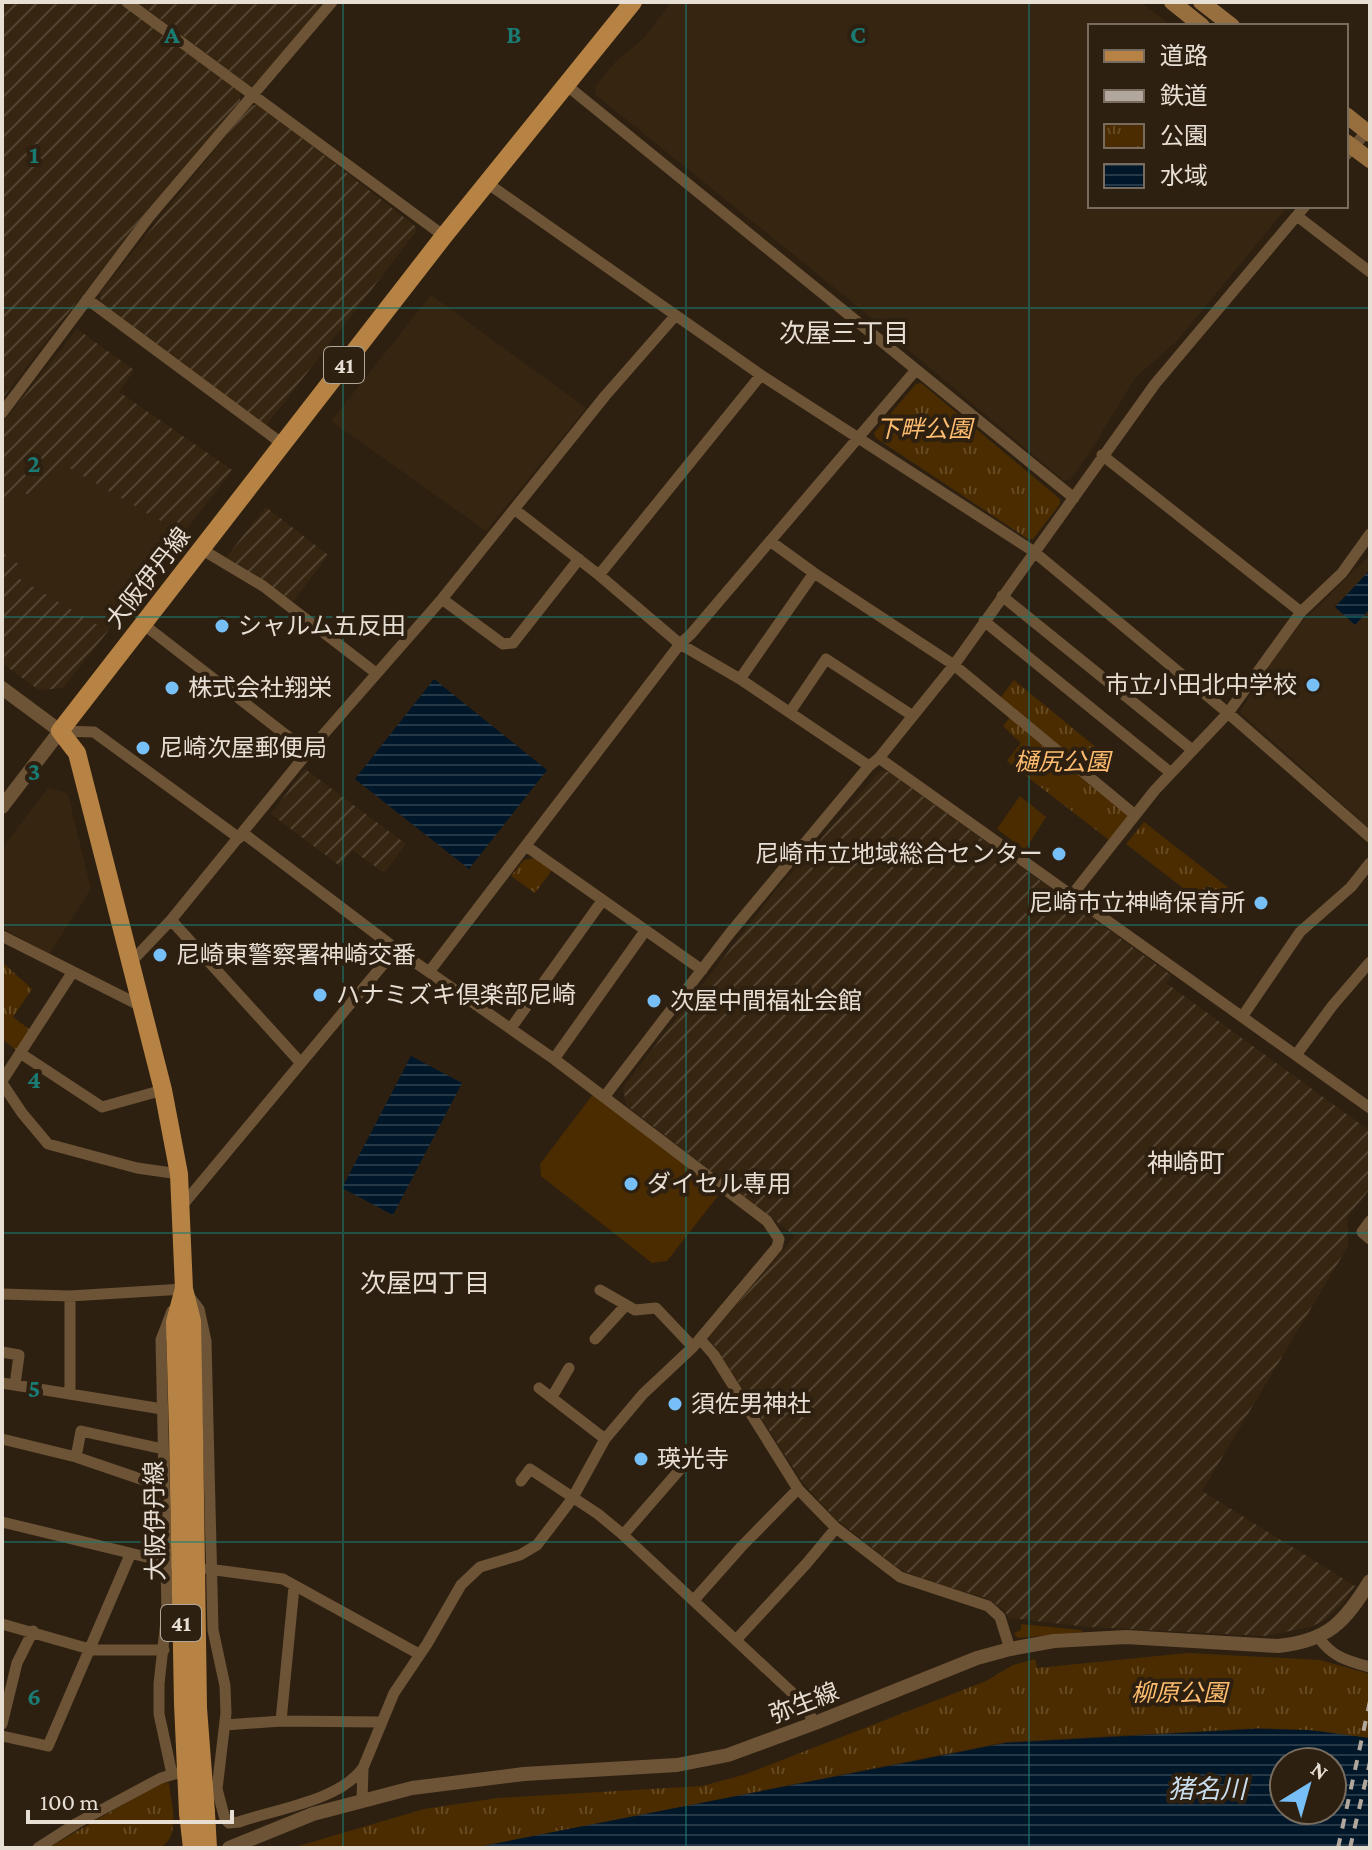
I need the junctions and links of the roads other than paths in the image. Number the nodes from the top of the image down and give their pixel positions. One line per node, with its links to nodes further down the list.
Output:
1 (127, 2): 9 (street)
2 (332, 2): 9 (street)
3 (633, 2): 8 (main road, 大阪伊丹線 / 41)
4 (1172, 2): 6 (main road)
5 (1201, 2): 7 (main road)
6 (1200, 24)
7 (1229, 24)
8 (565, 84): 14 (main road, 大阪伊丹線 / 41); 20 (street)
9 (253, 95): 16 (street); 18 (street)
10 (1348, 116): 11 (main road)
11 (1369, 131): 12 (street)
12 (1348, 148): 13 (main road)
13 (1370, 160)
14 (487, 183): 16 (main road, 大阪伊丹線 / 41); 19 (street)
15 (1301, 211): 17 (street); 25 (street)
16 (444, 236): 24 (main road, 大阪伊丹線 / 41)
17 (1370, 272)
18 (87, 299): 22 (street); 24 (street)
19 (675, 316): 21 (street); 27 (street)
20 (915, 371): 23 (street); 26 (street)
21 (761, 375): 23 (street); 34 (street)
22 (2, 413)
23 (857, 439): 29 (street); 31 (street)
24 (284, 445): 30 (main road, 大阪伊丹線 / 41)
25 (1102, 455): 26 (street); 37 (street)
26 (1074, 498): 31 (street)
27 (514, 509): 32 (street); 36 (street)
28 (1370, 534): 37 (street)
29 (770, 541): 33 (street); 40 (street)
30 (201, 549): 39 (main road, 大阪伊丹線 / 41); 42 (street)
31 (1033, 551): 35 (street); 46 (street)
32 (579, 559): 34 (street); 36 (street)
33 (814, 573): 41 (street); 43 (street)
34 (599, 575): 40 (street)
35 (1002, 596): 38 (street); 49 (street)
36 (442, 599): 42 (street)
37 (1301, 612): 46 (street)
38 (984, 621): 41 (street); 53 (street)
39 (143, 624): 48 (main road, 大阪伊丹線 / 41); 50 (street)
40 (680, 644): 43 (street); 58 (street)
41 (954, 665): 47 (street); 55 (street)
42 (376, 673): 50 (street)
43 (740, 679): 45 (street)
44 (2, 688): 48 (street)
45 (790, 712): 47 (street); 52 (street)
46 (1228, 713): 49 (street); 57 (street)
47 (913, 716): 51 (street)
48 (60, 731): 54 (street); 56 (street); 66 (main road, 大阪伊丹線 / 41)
49 (1191, 749): 53 (street)
50 (308, 752): 56 (street)
51 (879, 758): 52 (street); 60 (street)
52 (869, 766): 68 (street)
53 (1171, 773): 55 (street)
54 (2, 807)
55 (1135, 815): 60 (street)
56 (241, 836): 62 (street); 65 (street)
57 (1370, 837)
58 (526, 846): 61 (street); 69 (street)
59 (1370, 863): 72 (street)
60 (1072, 895): 72 (street)
61 (602, 901): 63 (street); 73 (street)
62 (171, 920): 66 (street); 77 (street)
63 (645, 931): 68 (street); 76 (street)
64 (2, 936): 70 (street)
65 (396, 949): 69 (street); 77 (street)
66 (131, 962): 71 (main road, 大阪伊丹線 / 41)
67 (1370, 962): 75 (street)
68 (702, 970): 80 (street)
69 (429, 972): 73 (street)
70 (72, 973): 71 (street); 74 (street)
71 (141, 1006): 79 (main road, 大阪伊丹線 / 41)
72 (1242, 1017): 75 (street)
73 (511, 1028): 76 (street)
74 (20, 1053): 78 (street); 79 (street)
75 (1296, 1055): 81 (street)
76 (554, 1059): 80 (street)
77 (300, 1062): 83 (street)
78 (2, 1082): 82 (street)
79 (163, 1090): 82 (main road, 大阪伊丹線 / 41)
80 (605, 1096): 92 (street)
81 (1370, 1108)
82 (179, 1174): 83 (main road, 大阪伊丹線 / 41)
83 (180, 1208): 86 (main road, 大阪伊丹線 / 41)
84 (1370, 1221): 85 (street)
85 (1370, 1239)
86 (184, 1289): 89 (street); 99 (street); 114 (street); 137 (main road, 大阪伊丹線 / 41, bridge)
87 (600, 1290): 90 (street)
88 (2, 1294): 89 (street)
89 (70, 1296): 97 (street)
90 (626, 1305): 91 (street); 92 (street)
91 (595, 1339)
92 (696, 1343): 101 (street); 107 (street)
93 (2, 1352): 95 (street)
94 (569, 1368): 98 (street)
95 (8, 1384): 97 (street)
96 (539, 1388): 98 (street)
97 (70, 1394): 99 (street)
98 (552, 1397): 101 (street)
99 (162, 1409): 102 (street)
100 (2, 1439): 103 (street)
101 (605, 1439): 108 (street)
102 (163, 1449): 103 (street); 106 (street)
103 (76, 1457): 106 (street)
104 (683, 1466): 111 (street)
105 (521, 1481): 108 (street)
106 (164, 1487): 113 (street)
107 (798, 1489): 110 (street); 117 (street)
108 (572, 1499): 111 (street); 125 (street)
109 (2, 1522): 112 (street)
110 (836, 1528): 121 (street); 123 (street)
111 (623, 1535): 117 (street)
112 (130, 1555): 113 (street); 122 (street)
113 (166, 1562): 114 (street); 124 (street)
114 (212, 1569): 116 (street); 131 (street)
115 (1370, 1581): 120 (street, 弥生線)
116 (294, 1587): 125 (street); 127 (street)
117 (694, 1600): 121 (street)
118 (2, 1624): 119 (street)
119 (33, 1631): 122 (street); 130 (street)
120 (1319, 1638): 123 (street, 弥生線); 126 (street)
121 (736, 1640): 129 (street)
122 (88, 1649): 124 (street); 132 (street)
123 (1010, 1649): 129 (street, 弥生線)
124 (164, 1650): 135 (street)
125 (419, 1654): 128 (street)
126 (1370, 1667)
127 (281, 1721): 128 (street); 131 (street)
128 (380, 1722): 133 (street)
129 (815, 1723): 136 (street, 弥生線)
130 (2, 1724)
131 (225, 1725): 134 (street)
132 (2, 1736)
133 (363, 1768): 134 (street); 136 (street)
134 (219, 1771): 135 (street)
135 (172, 1774): 138 (street)
136 (362, 1801): 141 (street, 弥生線)
137 (197, 1813): 139 (main road, 大阪伊丹線 / 41); 140 (main road, 大阪伊丹線 / 41)
138 (38, 1848)
139 (192, 1848)
140 (208, 1848)
141 (229, 1848)

